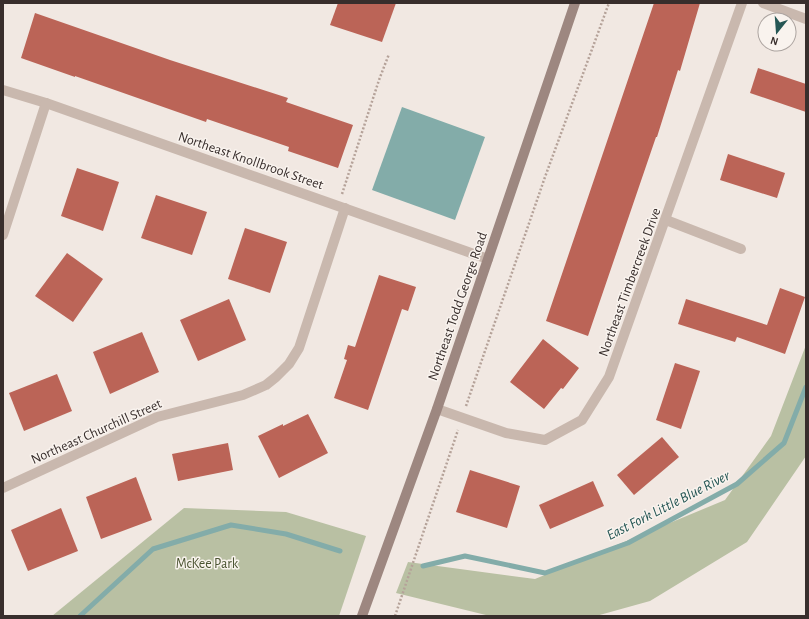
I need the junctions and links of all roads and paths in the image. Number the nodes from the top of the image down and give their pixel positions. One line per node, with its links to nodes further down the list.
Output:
1 (575, 3): 14 (main road, Northeast Todd George Road)
2 (609, 3): 16 (path)
3 (742, 3): 11 (street, Northeast Timbercreek Drive)
4 (763, 3): 5 (street)
5 (806, 19)
6 (389, 54): 9 (path)
7 (3, 90): 8 (street, Northeast Knollbrook Street)
8 (46, 103): 10 (street, Northeast Knollbrook Street); 12 (street)
9 (342, 195)
10 (345, 208): 14 (street, Northeast Knollbrook Street); 17 (street, Northeast Churchill Street)
11 (666, 220): 13 (street); 16 (street, Northeast Timbercreek Drive)
12 (3, 235)
13 (741, 249)
14 (488, 259): 15 (main road, Northeast Todd George Road)
15 (437, 409): 16 (street, Northeast Timbercreek Drive); 18 (main road, Northeast Todd George Road)
16 (462, 418): 19 (path)
17 (3, 488)
18 (362, 616)
19 (395, 616)

